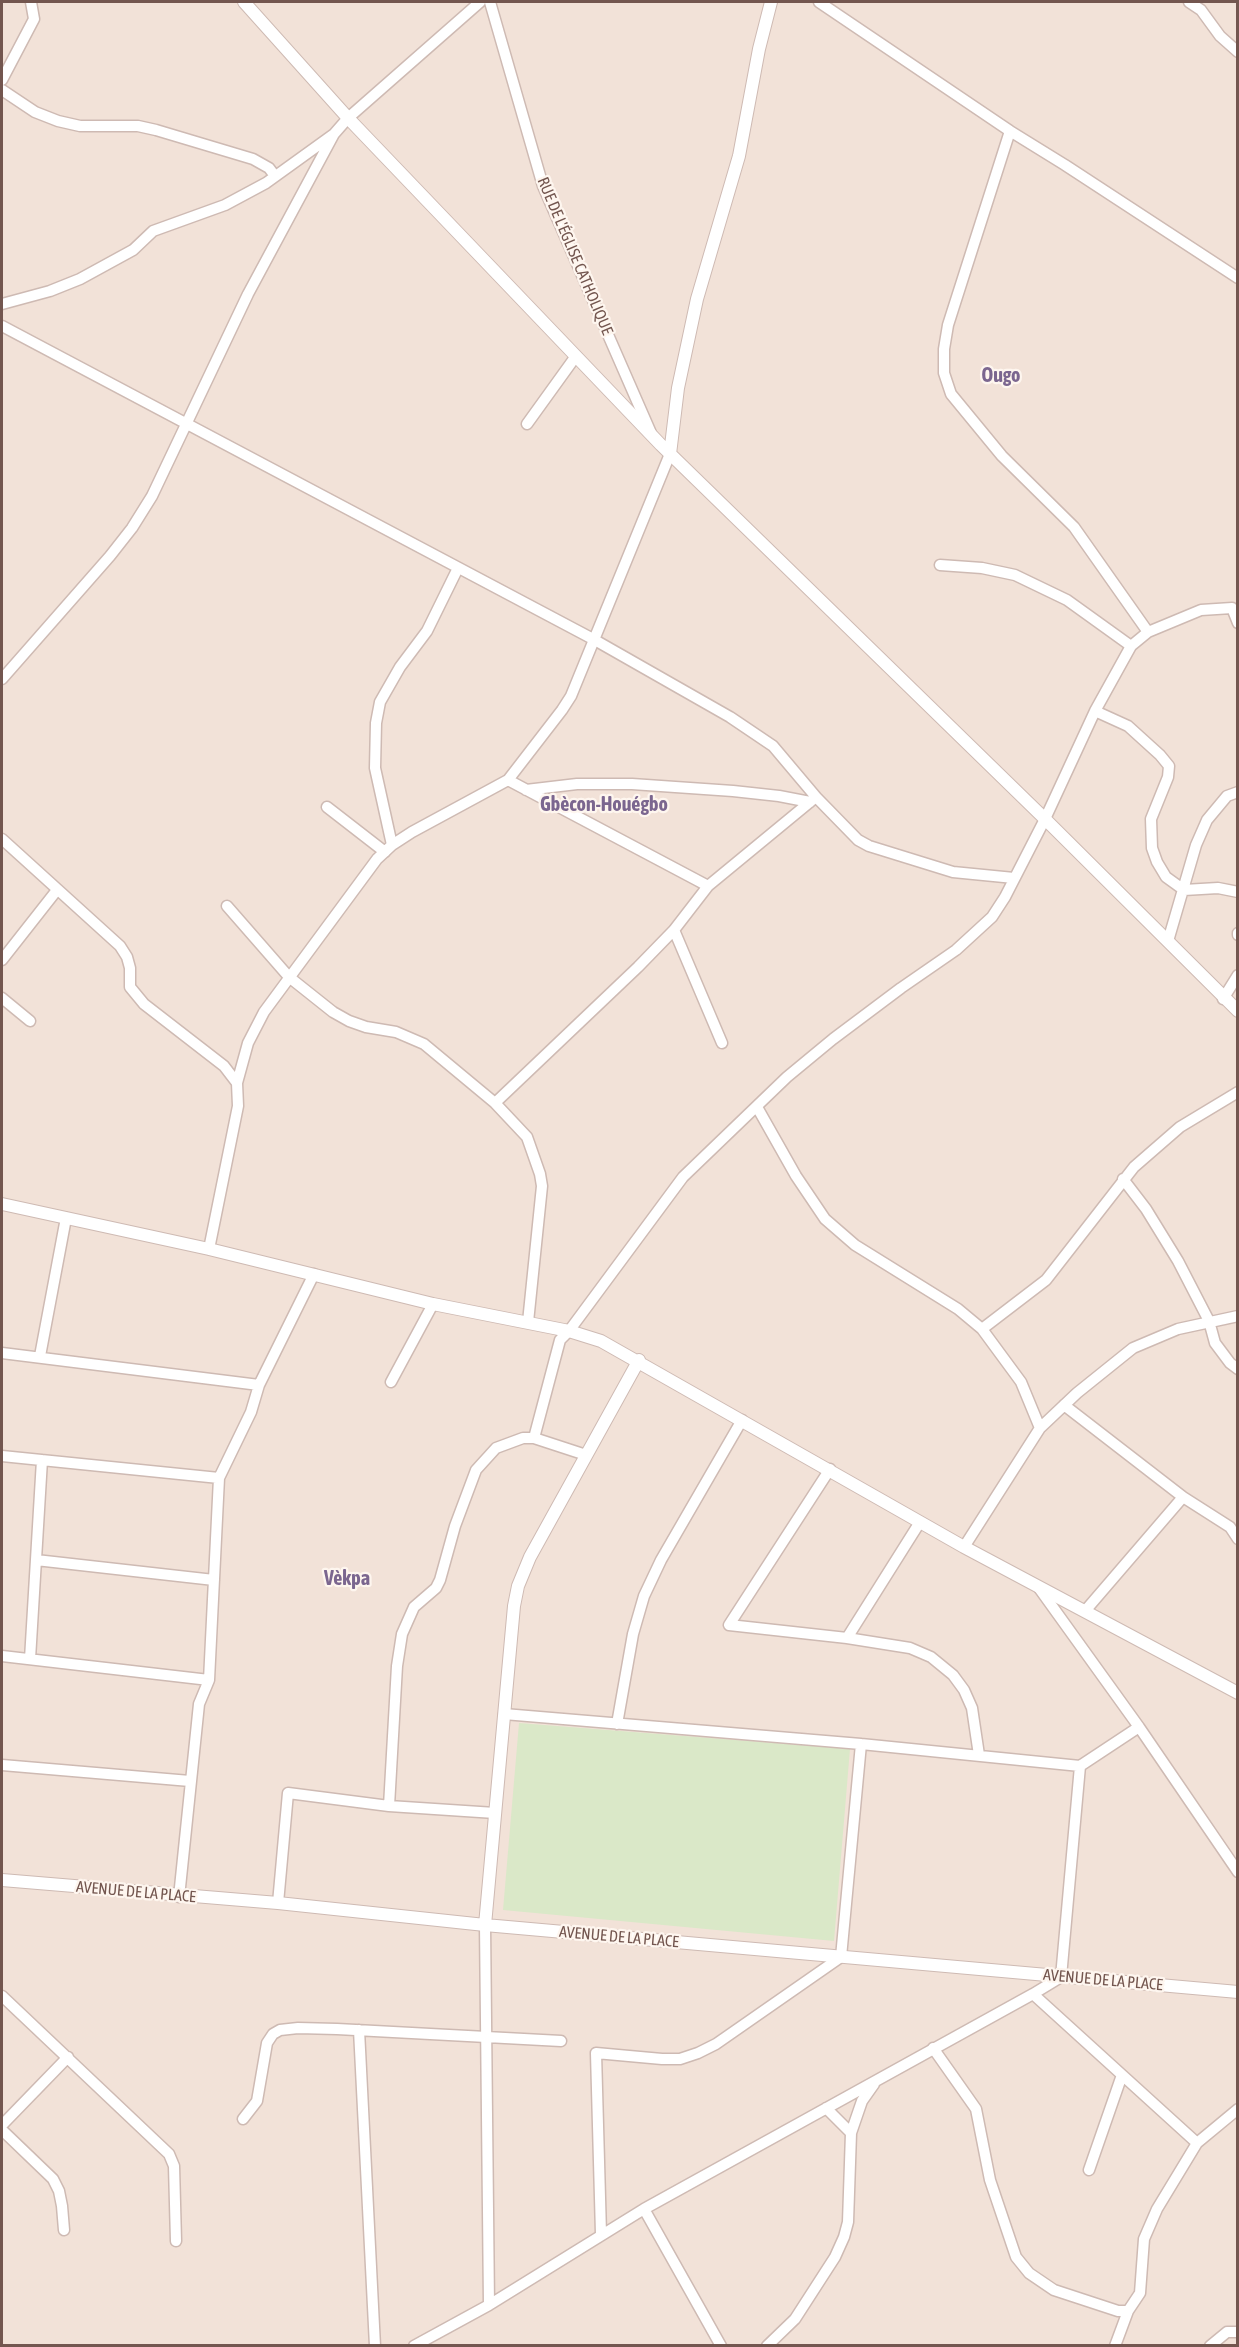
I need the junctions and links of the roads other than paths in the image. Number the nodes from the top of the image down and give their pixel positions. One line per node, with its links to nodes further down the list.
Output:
1 (31, 2): 9 (street)
2 (244, 2): 11 (street)
3 (480, 2): 11 (street)
4 (490, 2): 21 (street, RUE DE L'ÉGLISE CATHOLIQUE)
5 (771, 2): 22 (street)
6 (819, 2): 12 (street)
7 (1189, 2): 8 (street)
8 (1238, 52)
9 (2, 80)
10 (2, 90): 14 (street)
11 (348, 118): 13 (street); 18 (street)
12 (1010, 131): 15 (street); 27 (street)
13 (334, 134): 14 (street); 19 (street)
14 (275, 176): 16 (street)
15 (1238, 278)
16 (2, 304)
17 (2, 326): 19 (street)
18 (576, 356): 20 (street); 21 (street)
19 (187, 424): 24 (street); 30 (street)
20 (527, 424)
21 (652, 436): 22 (street)
22 (670, 454): 28 (street); 37 (street)
23 (940, 565): 29 (street)
24 (458, 568): 28 (street); 39 (street)
25 (1235, 604): 26 (street); 27 (street)
26 (1238, 623)
27 (1148, 632): 29 (street)
28 (593, 639): 32 (street); 35 (street)
29 (1131, 646): 31 (street)
30 (2, 679)
31 (1095, 711): 37 (street); 43 (street)
32 (508, 780): 33 (street); 39 (street)
33 (526, 790): 35 (street); 41 (street)
34 (1238, 792): 43 (street)
35 (813, 800): 40 (street); 41 (street)
36 (327, 807): 39 (street)
37 (1045, 819): 40 (street); 47 (street)
38 (2, 839): 42 (street)
39 (389, 848): 50 (street)
40 (1014, 878): 59 (street)
41 (708, 886): 46 (street)
42 (57, 890): 48 (street); 56 (street)
43 (1184, 890): 44 (street); 47 (street)
44 (1238, 892)
45 (228, 906): 50 (street)
46 (674, 930): 55 (street); 58 (street)
47 (1168, 941): 52 (street)
48 (2, 960)
49 (1238, 975): 52 (street)
50 (290, 977): 56 (street); 58 (street)
51 (2, 998): 54 (street)
52 (1223, 999): 53 (street)
53 (1238, 1011)
54 (30, 1021)
55 (722, 1043)
56 (237, 1083): 63 (street)
57 (1238, 1092): 60 (street)
58 (495, 1103): 68 (street)
59 (757, 1107): 69 (street); 70 (street)
60 (1124, 1179): 67 (street); 69 (street)
61 (2, 1204): 62 (street)
62 (66, 1218): 63 (street); 72 (street)
63 (209, 1249): 64 (street)
64 (314, 1274): 65 (street); 76 (street)
65 (433, 1304): 68 (street); 75 (street)
66 (1238, 1316): 67 (street)
67 (1209, 1320): 74 (street); 77 (street)
68 (528, 1322): 70 (street)
69 (982, 1329): 79 (street)
70 (570, 1331): 73 (street); 80 (street)
71 (2, 1353): 72 (street)
72 (40, 1356): 76 (street)
73 (639, 1360): 78 (street); 81 (street)
74 (1238, 1369)
75 (391, 1382)
76 (259, 1384): 85 (street)
77 (1064, 1405): 79 (street); 86 (street)
78 (742, 1420): 84 (street); 100 (street)
79 (1040, 1428): 89 (street)
80 (534, 1437): 81 (street); 107 (street)
81 (586, 1455): 99 (street)
82 (2, 1456): 83 (street)
83 (42, 1460): 85 (street); 90 (street)
84 (830, 1469): 87 (street); 94 (street)
85 (219, 1478): 91 (street)
86 (1183, 1497): 88 (street); 93 (street)
87 (920, 1522): 89 (street); 94 (street)
88 (1238, 1539)
89 (964, 1547): 92 (street)
90 (36, 1560): 91 (street); 96 (street)
91 (214, 1580): 97 (street)
92 (1039, 1588): 93 (street); 101 (street)
93 (1086, 1611): 98 (street)
94 (847, 1638): 103 (street)
95 (2, 1656): 96 (street)
96 (30, 1659): 97 (street)
97 (209, 1680): 106 (street)
98 (1238, 1693)
99 (504, 1714): 100 (street); 108 (street)
100 (617, 1724): 102 (street)
101 (1139, 1727): 105 (street); 109 (street)
102 (861, 1744): 103 (street); 114 (street)
103 (979, 1755): 105 (street)
104 (2, 1765): 106 (street)
105 (1080, 1766): 115 (street)
106 (190, 1781): 111 (street)
107 (389, 1806): 108 (street); 112 (street)
108 (495, 1813): 113 (street)
109 (1238, 1872)
110 (2, 1880): 111 (street, AVENUE DE LA PLACE)
111 (179, 1896): 112 (street, AVENUE DE LA PLACE)
112 (278, 1903): 113 (street, AVENUE DE LA PLACE)
113 (485, 1925): 114 (street, AVENUE DE LA PLACE); 120 (street)
114 (841, 1957): 115 (street, AVENUE DE LA PLACE); 136 (street)
115 (1061, 1977): 116 (street, AVENUE DE LA PLACE); 117 (street)
116 (1238, 1992)
117 (1033, 1994): 122 (street); 124 (street)
118 (2, 1996): 123 (street)
119 (359, 2030): 120 (street); 128 (street); 141 (street)
120 (485, 2037): 121 (street); 138 (street)
121 (561, 2041)
122 (933, 2048): 125 (street); 139 (street)
123 (68, 2057): 129 (street); 137 (street)
124 (1122, 2075): 132 (street); 133 (street)
125 (876, 2081): 126 (street); 131 (street)
126 (826, 2108): 131 (street); 134 (street)
127 (1238, 2109): 132 (street)
128 (243, 2119)
129 (2, 2126)
130 (2, 2130): 135 (street)
131 (851, 2133): 144 (street)
132 (1197, 2144): 139 (street)
133 (1089, 2170)
134 (644, 2209): 136 (street); 143 (street)
135 (64, 2230)
136 (601, 2234): 138 (street)
137 (176, 2241)
138 (489, 2305): 142 (street)
139 (1128, 2311): 145 (street)
140 (1238, 2332): 146 (street)
141 (375, 2346)
142 (414, 2346)
143 (721, 2346)
144 (767, 2346)
145 (1115, 2346)
146 (1210, 2346)

